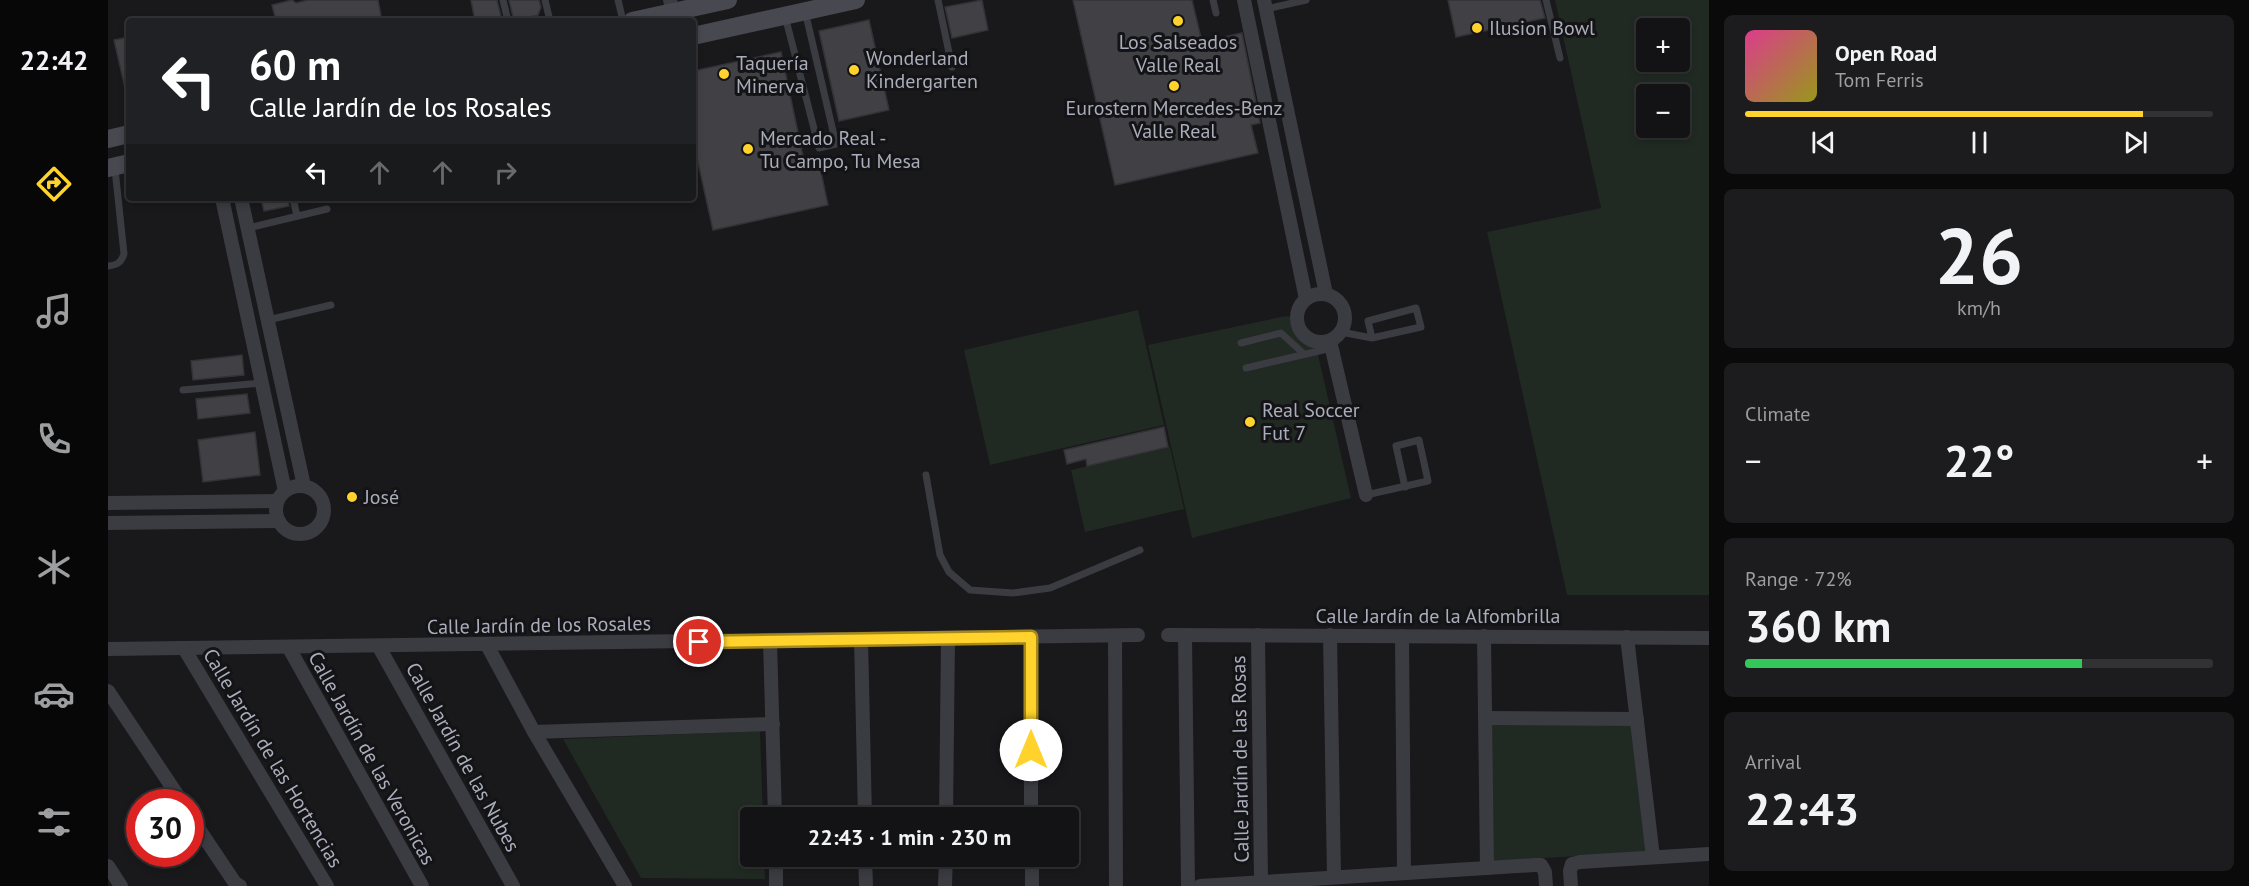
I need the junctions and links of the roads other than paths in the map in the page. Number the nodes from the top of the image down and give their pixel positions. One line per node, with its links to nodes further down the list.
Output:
1 (503, 0): 16 (lane)
2 (545, 0): 17 (lane)
3 (618, 0): 18 (lane)
4 (728, 0): 12 (street)
5 (856, 0): 13 (street)
6 (938, 0): 22 (lane)
7 (1213, 0): 14 (lane)
8 (1244, 0): 24 (street)
9 (1306, 0): 11 (lane)
10 (1546, 0): 21 (lane)
11 (1265, 5): 23 (street)
12 (672, 11): 19 (street)
13 (805, 11): 15 (street); 15 (lane)
14 (1216, 13)
15 (785, 16): 20 (street)
16 (507, 18)
17 (549, 18)
18 (622, 18)
19 (644, 18)
20 (696, 35)
21 (1560, 58)
22 (952, 67)
23 (1289, 116): 24 (lane); 35 (street)
24 (1269, 120): 36 (street)
25 (126, 135): 26 (street)
26 (108, 139)
27 (117, 166): 34 (lane)
28 (223, 201): 44 (street)
29 (243, 201): 33 (street)
30 (294, 201): 32 (lane)
31 (327, 209): 32 (lane)
32 (297, 216): 33 (lane)
33 (248, 228): 38 (street)
34 (108, 266)
35 (1326, 294): 36 (street); 40 (street)
36 (1306, 299): 40 (street)
37 (331, 305): 38 (lane)
38 (268, 320): 47 (street)
39 (1372, 338): 39 (lane); 40 (lane)
40 (1334, 340): 42 (lane); 49 (street)
41 (1240, 343): 42 (lane)
42 (1304, 354): 43 (lane)
43 (1246, 368)
44 (262, 383): 45 (lane); 50 (street)
45 (183, 390)
46 (926, 475): 54 (lane)
47 (304, 486): 50 (street); 52 (street)
48 (1405, 487): 48 (lane); 49 (lane)
49 (1366, 495)
50 (281, 496): 51 (street); 52 (street)
51 (108, 504)
52 (279, 521): 53 (street)
53 (108, 523)
54 (1140, 550)
55 (1185, 634): 57 (street, Calle Jardín de la Alfombrilla); 58 (street, Calle Jardín de la Alfombrilla); 107 (street)
56 (1138, 635): 60 (street)
57 (1168, 635)
58 (1258, 635): 59 (street, Calle Jardín de la Alfombrilla); 95 (street, Calle Jardín de las Rosas)
59 (1330, 635): 61 (street, Calle Jardín de la Alfombrilla); 94 (street)
60 (1116, 636): 63 (street, Calle Jardín de los Rosales); 106 (street)
61 (1402, 636): 62 (street, Calle Jardín de la Alfombrilla); 93 (street)
62 (1484, 636): 64 (street, Calle Jardín de la Alfombrilla); 75 (street)
63 (1031, 637): 66 (street, Calle Jardín de los Rosales); 83 (street)
64 (1627, 637): 65 (street, Calle Jardín de la Alfombrilla); 76 (street)
65 (1709, 637)
66 (948, 638): 67 (street, Calle Jardín de los Rosales); 82 (street)
67 (861, 639): 68 (street, Calle Jardín de los Rosales); 81 (street)
68 (770, 640): 69 (street, Calle Jardín de los Rosales); 77 (street)
69 (487, 645): 70 (street, Calle Jardín de los Rosales); 78 (street)
70 (380, 647): 71 (street, Calle Jardín de los Rosales); 100 (street, Calle Jardín de las Nubes)
71 (289, 648): 73 (street, Calle Jardín de los Rosales); 99 (street, Calle Jardín de las Veronicas)
72 (108, 649): 73 (street, Calle Jardín de los Rosales)
73 (185, 650): 98 (street, Calle Jardín de las Hortencias)
74 (108, 692): 79 (street)
75 (1485, 718): 76 (street); 92 (street)
76 (1637, 719): 86 (street)
77 (773, 724): 78 (street); 80 (street)
78 (534, 732): 101 (street)
79 (173, 789)
80 (775, 807)
81 (865, 807)
82 (946, 807)
83 (1032, 807)
84 (204, 837): 97 (street)
85 (1709, 854): 86 (street)
86 (1653, 857): 110 (street)
87 (108, 866): 96 (street)
88 (776, 867): 102 (street)
89 (865, 867): 103 (street)
90 (946, 867): 104 (street)
91 (1032, 867): 105 (street)
92 (1487, 868): 93 (street); 109 (street)
93 (1404, 873): 94 (street)
94 (1334, 877): 95 (street)
95 (1261, 882): 108 (street)
96 (122, 886)
97 (240, 886)
98 (327, 886)
99 (422, 886)
100 (513, 886)
101 (625, 886)
102 (777, 886)
103 (866, 886)
104 (945, 886)
105 (1032, 886)
106 (1116, 886)
107 (1188, 886)
108 (1200, 886)
109 (1546, 886)
110 (1570, 886)

